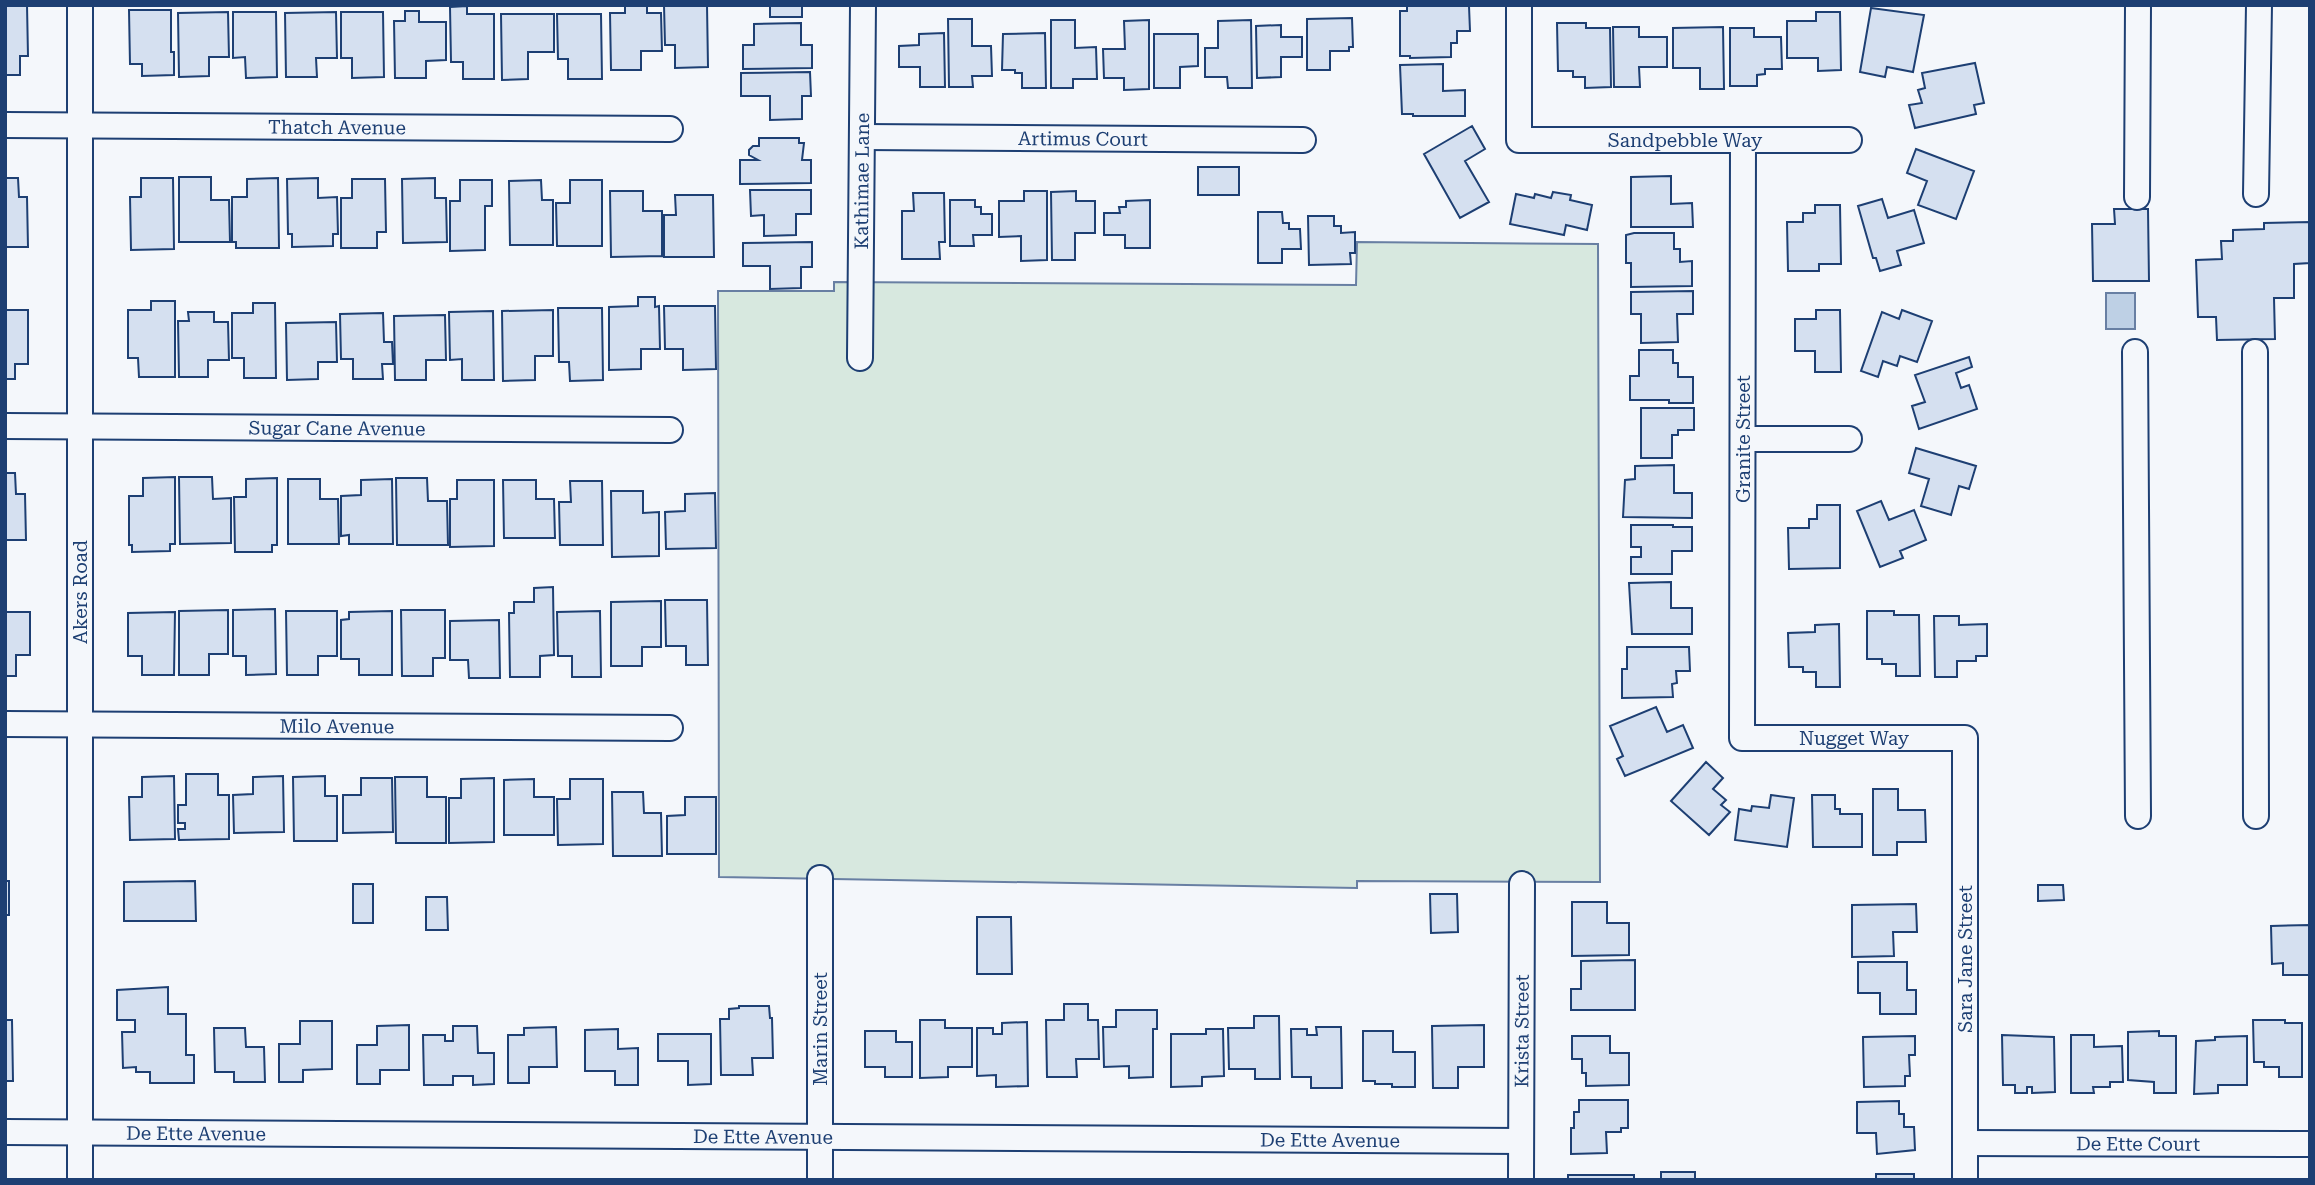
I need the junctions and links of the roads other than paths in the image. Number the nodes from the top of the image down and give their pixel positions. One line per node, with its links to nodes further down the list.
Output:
1 (80, 5): 7 (street, Akers Road)
2 (863, 5): 9 (street, Kathimae Lane)
3 (1519, 5): 11 (street, Sandpebble Way)
4 (2138, 5): 14 (street)
5 (2259, 5): 13 (street)
6 (5, 125): 7 (street, Thatch Avenue)
7 (80, 125): 8 (street, Thatch Avenue); 19 (street, Akers Road)
8 (670, 129)
9 (863, 137): 10 (street, Artimus Court); 17 (street, Kathimae Lane)
10 (1303, 140)
11 (1743, 140): 12 (street, Sandpebble Way); 21 (street, Granite Street)
12 (1849, 140)
13 (2256, 194)
14 (2137, 197)
15 (2134, 352): 28 (street)
16 (2255, 352): 29 (street)
17 (860, 358)
18 (5, 426): 19 (street, Sugar Cane Avenue)
19 (80, 427): 20 (street, Sugar Cane Avenue); 24 (street, Akers Road)
20 (670, 430)
21 (1743, 439): 22 (street); 26 (street, Granite Street)
22 (1849, 439)
23 (5, 724): 24 (street, Milo Avenue)
24 (80, 724): 25 (street, Milo Avenue); 33 (street, Akers Road)
25 (670, 728)
26 (1742, 738): 27 (street, Nugget Way)
27 (1965, 738): 36 (street, Sara Jane Street)
28 (2138, 816)
29 (2256, 816)
30 (820, 877): 34 (street, Marin Street)
31 (1522, 884): 35 (street, Krista Street)
32 (5, 1132): 33 (street, De Ette Avenue)
33 (80, 1132): 34 (street, De Ette Avenue); 38 (street, Akers Road)
34 (820, 1136): 35 (street, De Ette Avenue); 39 (street, Marin Street)
35 (1521, 1141): 40 (street, Krista Street)
36 (1965, 1143): 37 (street, De Ette Court); 41 (street, Sara Jane Street)
37 (2310, 1144)
38 (80, 1180)
39 (820, 1180)
40 (1521, 1180)
41 (1965, 1180)

